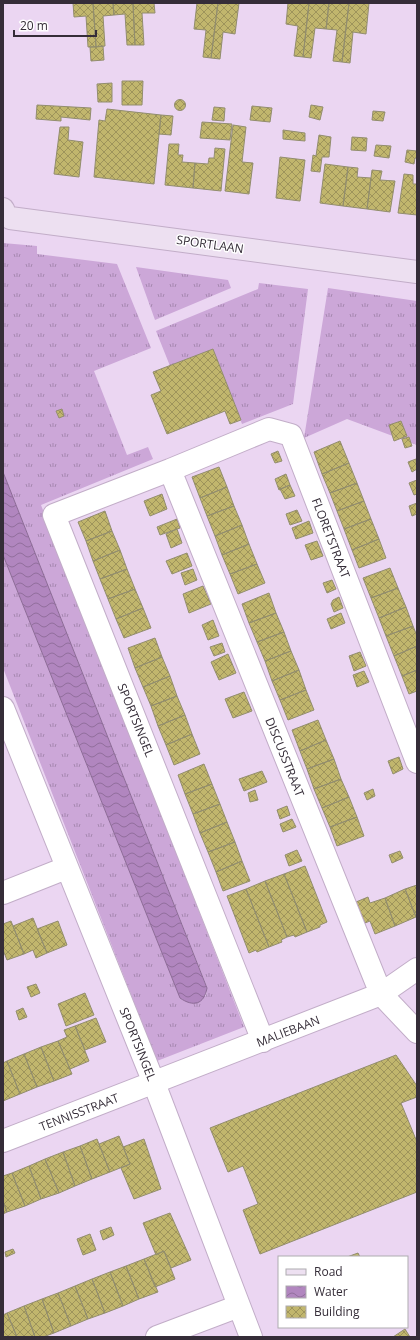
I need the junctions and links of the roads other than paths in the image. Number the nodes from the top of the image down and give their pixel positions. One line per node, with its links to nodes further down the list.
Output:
1 (4, 212): 2 (street, SPORTLAAN)
2 (417, 272)
3 (170, 470): 5 (street, FLORETSTRAAT); 9 (street, DISCUSSTRAAT); 11 (street, SPORTSINGEL)
4 (3, 708): 6 (street, SPORTSINGEL)
5 (417, 762)
6 (66, 868): 7 (street); 12 (street, SPORTSINGEL)
7 (3, 893)
8 (417, 969): 9 (street, MALIEBAAN)
9 (381, 994): 10 (street, DISCUSSTRAAT); 11 (street, MALIEBAAN)
10 (417, 1032)
11 (263, 1041): 12 (street, MALIEBAAN)
12 (154, 1083): 13 (street, TENNISSTRAAT); 14 (street, SPORTSINGEL)
13 (3, 1141)
14 (239, 1306): 15 (street); 16 (street, SPORTSINGEL)
15 (157, 1337)
16 (251, 1337)

